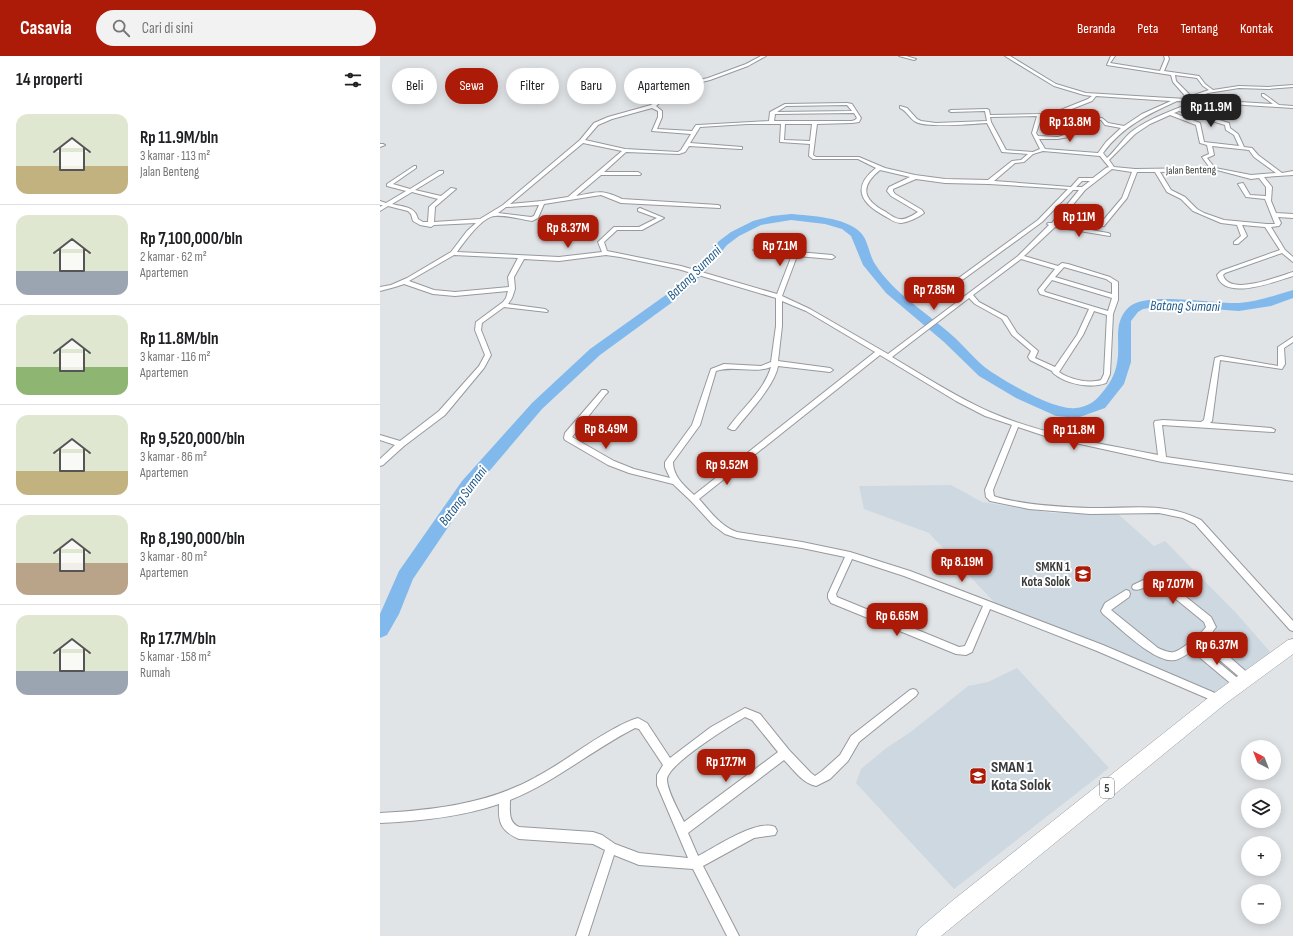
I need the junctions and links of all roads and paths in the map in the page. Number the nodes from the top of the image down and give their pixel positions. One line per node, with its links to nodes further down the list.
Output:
1 (764, 56): 16 (street)
2 (901, 56): 6 (street)
3 (1007, 56): 11 (street)
4 (1113, 56): 7 (street)
5 (1166, 56): 7 (street)
6 (914, 59)
7 (1162, 72): 8 (street)
8 (1173, 73): 10 (street); 13 (street)
9 (1293, 86): 10 (street)
10 (1212, 91): 13 (street)
11 (1095, 95): 14 (street); 23 (street)
12 (1264, 95): 17 (street)
13 (1188, 99): 14 (street); 15 (street)
14 (1177, 100): 32 (street)
15 (1198, 101): 17 (street); 20 (street)
16 (653, 106): 33 (street); 35 (street)
17 (1278, 106): 19 (street)
18 (902, 107): 28 (street)
19 (1293, 107)
20 (1180, 110): 25 (street); 39 (street)
21 (951, 111): 28 (street)
22 (855, 112): 24 (street); 24 (street); 31 (street)
23 (1060, 112): 26 (street); 27 (street)
24 (772, 113): 29 (street)
25 (1170, 113): 38 (street); 45 (street)
26 (1040, 115): 28 (street); 34 (street)
27 (1082, 117): 32 (street); 34 (street)
28 (988, 119): 43 (street)
29 (771, 122): 30 (street); 33 (street)
30 (783, 122): 31 (street); 36 (street)
31 (815, 122): 36 (street)
32 (1124, 127): 44 (street)
33 (694, 133): 37 (street)
34 (1035, 137): 42 (street)
35 (582, 141): 41 (street); 72 (street)
36 (813, 143): 47 (street)
37 (687, 144): 40 (street); 41 (street)
38 (1209, 145): 39 (street); 49 (street)
39 (1242, 147): 56 (street)
40 (740, 148)
41 (625, 150): 53 (street)
42 (1043, 150): 43 (street); 44 (street)
43 (1033, 153): 60 (street)
44 (1101, 155): 45 (street)
45 (1107, 160): 48 (street)
46 (414, 167): 65 (street)
47 (879, 168): 58 (street); 58 (street)
48 (1112, 168): 50 (street, Jalan Benteng); 59 (street)
49 (1214, 169): 51 (street, Jalan Benteng); 57 (street, Jalan Benteng)
50 (1134, 171): 51 (street, Jalan Benteng); 84 (street)
51 (1157, 171): 82 (street)
52 (441, 172): 65 (street)
53 (599, 173): 55 (street); 67 (street)
54 (1293, 173): 56 (street, Jalan Benteng)
55 (638, 174)
56 (1281, 174): 57 (street, Jalan Benteng)
57 (1260, 176): 68 (street)
58 (915, 177): 60 (street)
59 (1094, 180): 62 (street); 64 (street)
60 (989, 182): 62 (street)
61 (1241, 184): 68 (street)
62 (1072, 188): 64 (street); 80 (street)
63 (453, 189): 66 (street)
64 (1083, 189): 83 (street)
65 (411, 190): 66 (street); 71 (street)
66 (442, 198): 81 (street)
67 (569, 198): 70 (street); 73 (street)
68 (1268, 198): 77 (street)
69 (380, 203): 71 (street)
70 (542, 203): 72 (street); 76 (street)
71 (388, 205): 74 (street); 81 (street)
72 (505, 206): 76 (street)
73 (718, 207)
74 (380, 209)
75 (640, 210): 92 (street)
76 (494, 214): 79 (street)
77 (1275, 216): 78 (street); 85 (street)
78 (1293, 216)
79 (481, 221): 81 (street); 91 (street)
80 (1040, 221): 83 (street); 107 (street)
81 (430, 224)
82 (1239, 224): 85 (street); 88 (street)
83 (1053, 225): 86 (street); 95 (street)
84 (1102, 225)
85 (1267, 226): 90 (street)
86 (1108, 235)
87 (797, 242): 93 (street)
88 (1236, 243)
89 (756, 250): 93 (street)
90 (1283, 251): 97 (street); 99 (street)
91 (453, 253): 96 (street); 101 (street)
92 (605, 253): 96 (street); 105 (street)
93 (794, 254): 94 (street); 105 (street)
94 (832, 257)
95 (1020, 257): 98 (street); 104 (street)
96 (522, 258): 102 (street)
97 (1293, 260)
98 (1059, 268): 100 (street); 106 (street)
99 (1293, 274)
100 (1051, 278): 106 (street); 109 (street)
101 (405, 282): 102 (street); 103 (street)
102 (512, 289): 108 (street)
103 (380, 290)
104 (970, 295): 114 (street); 117 (street)
105 (779, 297): 113 (street); 115 (street)
106 (1115, 298): 111 (street)
107 (932, 300)
108 (503, 305): 110 (street); 124 (street)
109 (1092, 309): 111 (street); 117 (street)
110 (545, 311)
111 (1110, 314): 117 (street)
112 (1293, 339): 120 (street)
113 (880, 352): 114 (street); 129 (street)
114 (888, 357): 119 (street)
115 (774, 363): 116 (street); 121 (street); 128 (street)
116 (830, 370)
117 (1056, 370)
118 (604, 392): 128 (street)
119 (1016, 424): 125 (street); 134 (street)
120 (1203, 426): 122 (street); 125 (street)
121 (732, 428)
122 (1271, 430)
123 (380, 436): 124 (street)
124 (401, 444): 126 (street)
125 (1162, 459): 127 (street)
126 (380, 462)
127 (1293, 478)
128 (676, 482): 129 (street)
129 (694, 499): 130 (street)
130 (850, 555): 133 (street); 133 (street)
131 (1136, 587): 135 (street)
132 (1126, 594): 136 (street)
133 (988, 604): 140 (street)
134 (1293, 626)
135 (1201, 638): 136 (street); 138 (street)
136 (1192, 645): 138 (street)
137 (1293, 645): 138 (highway, 5)
138 (1243, 681): 140 (highway, 5)
139 (913, 693): 141 (street)
140 (1219, 699): 151 (highway, 5)
141 (785, 753): 142 (street); 145 (street)
142 (669, 765): 143 (street); 145 (street)
143 (505, 797): 144 (street); 147 (street)
144 (380, 818)
145 (681, 831): 148 (street)
146 (771, 831): 148 (street)
147 (611, 848): 148 (street); 149 (street)
148 (696, 864): 150 (street)
149 (582, 936)
150 (733, 936)
151 (926, 936)

